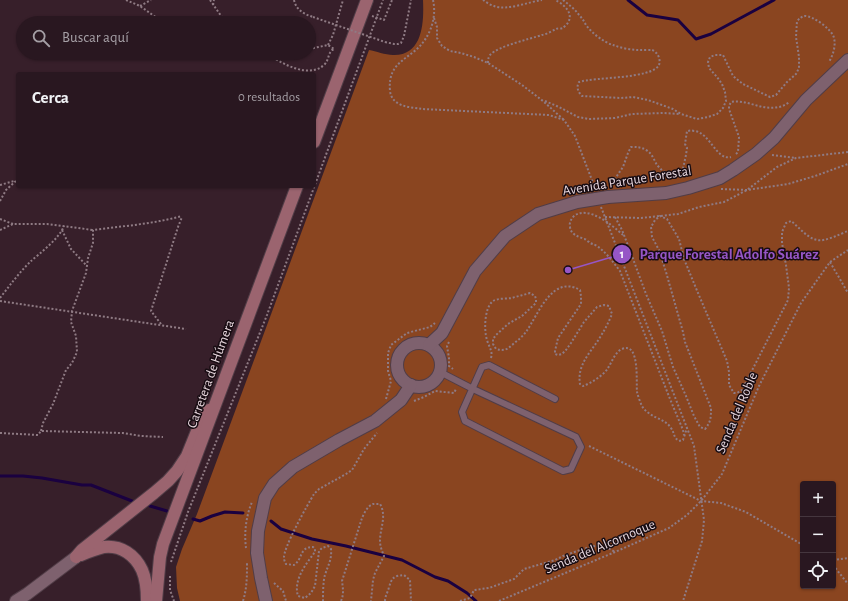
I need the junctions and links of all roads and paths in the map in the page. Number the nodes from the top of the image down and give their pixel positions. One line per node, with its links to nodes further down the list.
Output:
1 (126, 0): 16 (path)
2 (151, 0): 16 (path)
3 (210, 0): 15 (path)
4 (214, 0): 15 (path)
5 (294, 0): 19 (path, bridge)
6 (342, 0): 24 (path)
7 (367, 0): 36 (main road)
8 (383, 0): 21 (path)
9 (392, 0): 21 (path)
10 (411, 0): 22 (path, bridge)
11 (483, 0): 12 (path)
12 (542, 0)
13 (555, 0): 31 (path)
14 (563, 0): 34 (path)
15 (212, 4): 18 (path)
16 (140, 6): 17 (path)
17 (154, 16)
18 (221, 16)
19 (311, 16)
20 (372, 16): 21 (path)
21 (377, 17): 43 (path)
22 (316, 18)
23 (434, 18): 31 (path)
24 (328, 45): 25 (path); 26 (path)
25 (316, 48)
26 (334, 50): 27 (path); 28 (path)
27 (338, 51)
28 (277, 60)
29 (848, 60): 38 (street, Avenida Parque Forestal)
30 (828, 63): 34 (path)
31 (488, 64): 33 (path)
32 (793, 99): 49 (path)
33 (543, 101): 34 (path); 35 (path)
34 (680, 114)
35 (564, 120)
36 (316, 137)
37 (848, 152): 39 (path)
38 (756, 154): 39 (path); 44 (street, Avenida Parque Forestal)
39 (796, 158): 48 (path)
40 (848, 164): 48 (path)
41 (16, 180): 45 (path)
42 (16, 181): 50 (path)
43 (316, 182)
44 (702, 184): 48 (path); 49 (street, Avenida Parque Forestal)
45 (0, 185)
46 (296, 188): 77 (main road, Carretera de Húmera)
47 (314, 188): 91 (path)
48 (748, 190): 51 (path)
49 (608, 197): 71 (street, Avenida Parque Forestal)
50 (0, 201)
51 (660, 216): 53 (path); 60 (path); 61 (path)
52 (605, 217): 53 (path)
53 (615, 217): 61 (path)
54 (0, 219): 55 (path)
55 (13, 224): 56 (path); 57 (path)
56 (64, 226): 58 (path); 59 (path)
57 (0, 230)
58 (62, 230): 64 (path); 66 (path)
59 (94, 230): 64 (path); 69 (path)
60 (848, 231)
61 (624, 236): 82 (path)
62 (848, 250): 63 (path, Senda del Roble)
63 (830, 262): 65 (path); 85 (path, Senda del Roble)
64 (87, 266): 68 (path)
65 (848, 294)
66 (0, 298)
67 (0, 301): 68 (path)
68 (72, 311): 69 (path); 79 (path)
69 (162, 325): 70 (path)
70 (186, 328)
71 (429, 345): 73 (street); 74 (street)
72 (489, 365): 75 (lane); 76 (lane); 82 (path)
73 (440, 372): 74 (street); 75 (lane)
74 (412, 386): 101 (street)
75 (473, 389): 75 (lane)
76 (555, 398)
77 (216, 402): 88 (main road); 93 (main road, Carretera de Húmera)
78 (687, 428): 82 (path)
79 (40, 431): 80 (path); 83 (path)
80 (0, 433)
81 (371, 436): 103 (path)
82 (684, 436)
83 (163, 437)
84 (588, 446): 85 (path)
85 (701, 501): 86 (path); 87 (path, Senda del Alcornoque); 110 (path)
86 (800, 543)
87 (615, 552): 108 (path); 109 (path, Senda del Alcornoque)
88 (76, 557): 96 (street); 97 (main road)
89 (848, 558): 90 (path)
90 (836, 560)
91 (170, 566)
92 (836, 569): 95 (path)
93 (164, 574): 98 (main road, Carretera de Húmera); 99 (main road, Carretera de Húmera); 100 (path)
94 (272, 582): 102 (path)
95 (848, 584)
96 (16, 601)
97 (147, 601)
98 (156, 601)
99 (163, 601)
100 (174, 601)
101 (266, 601)
102 (286, 601)
103 (324, 601)
104 (340, 601): 105 (path)
105 (371, 601)
106 (385, 601): 107 (path)
107 (411, 601)
108 (460, 601)
109 (499, 601)
110 (683, 601)

